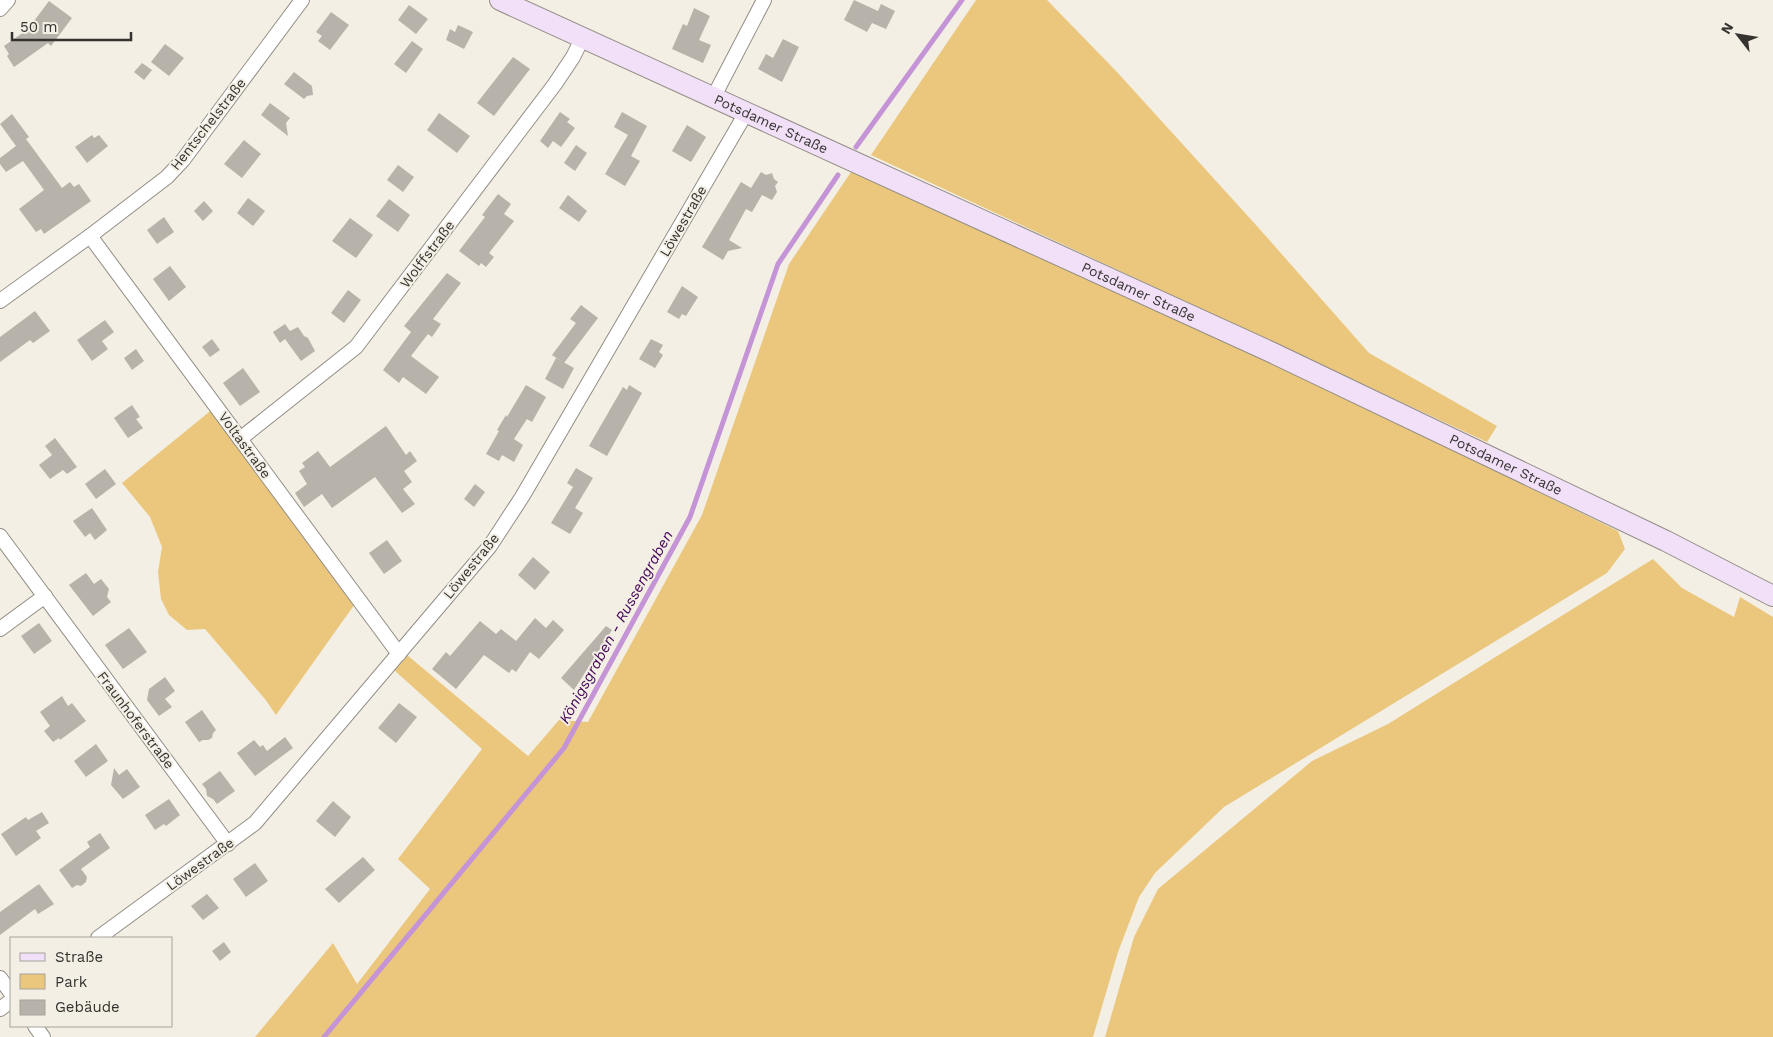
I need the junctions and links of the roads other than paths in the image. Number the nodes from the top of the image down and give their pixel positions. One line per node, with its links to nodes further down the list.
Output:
1 (8, 0): 5 (street)
2 (302, 0): 9 (street, Hentschelstraße)
3 (500, 0): 6 (street, Potsdamer Straße)
4 (764, 0): 7 (street)
5 (0, 9)
6 (582, 38): 7 (street, Potsdamer Straße); 11 (street, Wolffstraße)
7 (713, 98): 8 (street, Potsdamer Straße)
8 (746, 113): 14 (street, Potsdamer Straße); 16 (street, Löwestraße)
9 (90, 236): 10 (street, Hentschelstraße); 11 (street, Voltastraße)
10 (0, 302)
11 (240, 439): 16 (street, Voltastraße)
12 (0, 536): 13 (street, Fraunhoferstraße)
13 (45, 596): 15 (street); 17 (street, Fraunhoferstraße)
14 (1773, 596)
15 (0, 629)
16 (399, 654): 17 (street, Löwestraße)
17 (228, 844): 18 (street, Löwestraße)
18 (99, 937)
19 (0, 978): 20 (street)
20 (10, 992)

